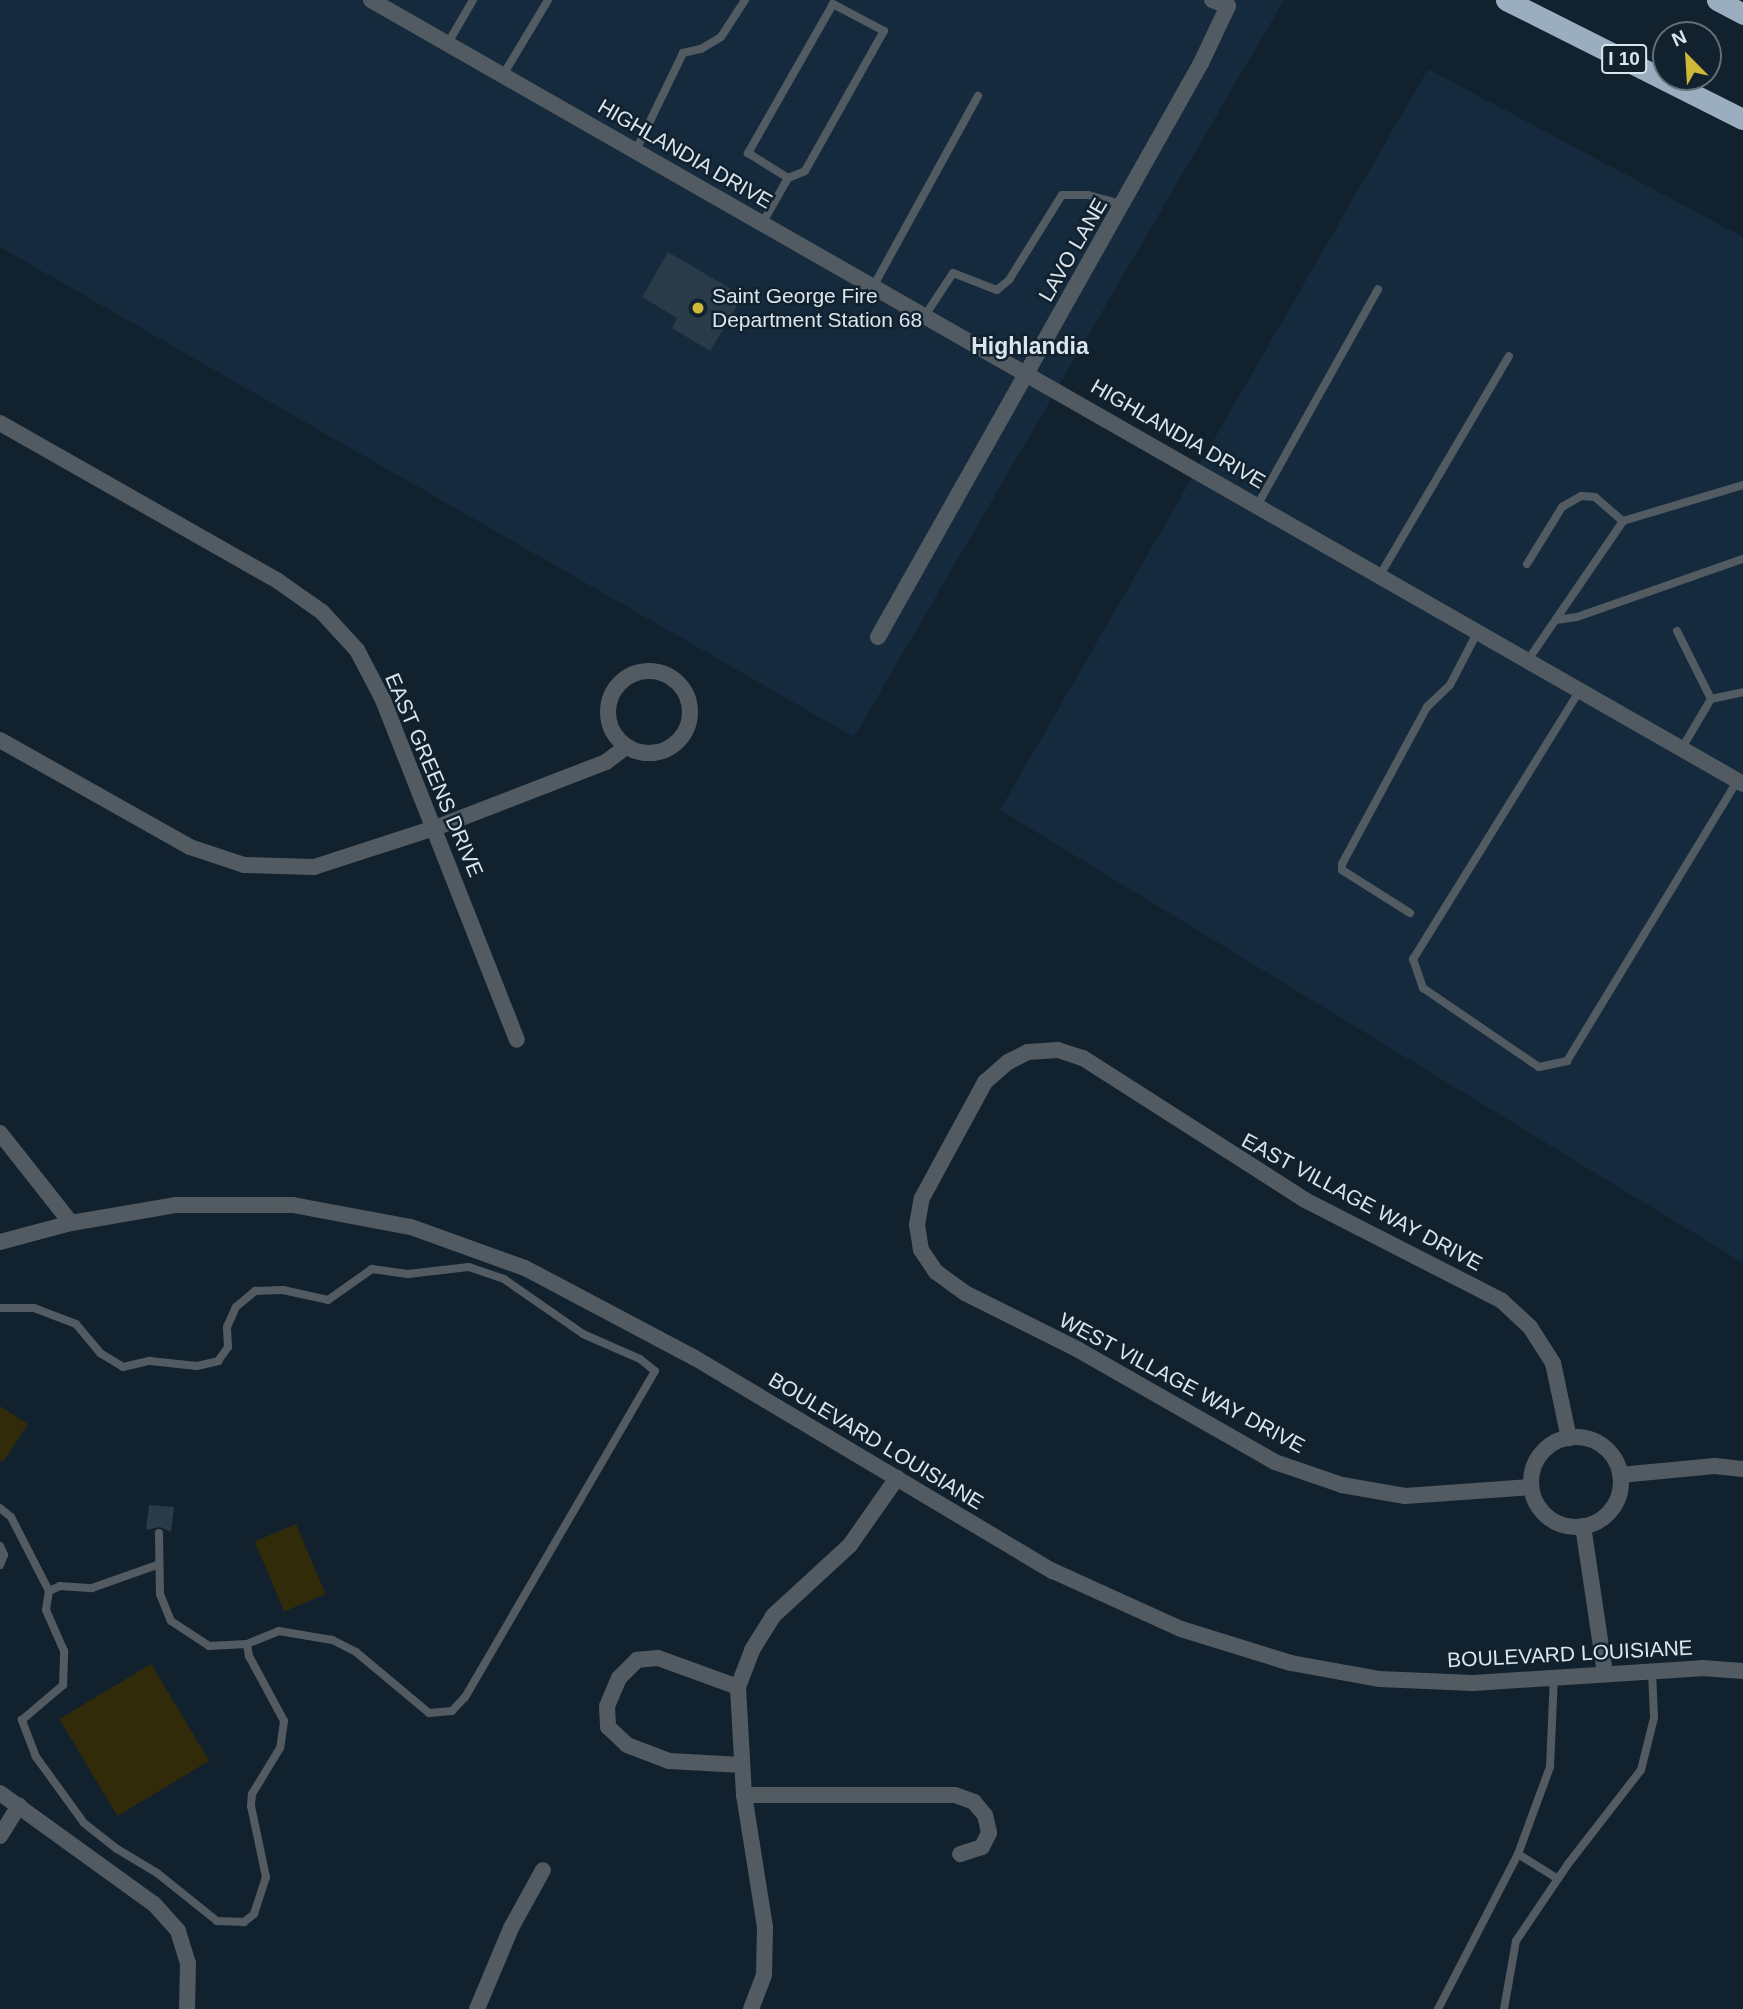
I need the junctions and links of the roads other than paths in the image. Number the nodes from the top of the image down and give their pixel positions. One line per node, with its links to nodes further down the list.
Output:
1 (372, 0): 9 (street, HIGHLANDIA DRIVE)
2 (473, 0): 9 (lane)
3 (548, 0): 10 (lane)
4 (745, 0): 13 (lane)
5 (1212, 0): 15 (street, LAVO LANE)
6 (1506, 0): 12 (highway, I 10)
7 (1717, 0): 8 (highway)
8 (1743, 14)
9 (448, 43): 10 (street, HIGHLANDIA DRIVE)
10 (503, 75): 13 (street, HIGHLANDIA DRIVE)
11 (978, 96): 17 (lane)
12 (1743, 118)
13 (636, 150): 16 (street, HIGHLANDIA DRIVE)
14 (788, 178): 14 (lane); 16 (lane)
15 (1124, 205): 19 (lane); 21 (street, LAVO LANE)
16 (763, 222): 17 (street, HIGHLANDIA DRIVE)
17 (874, 285): 19 (street, HIGHLANDIA DRIVE)
18 (1378, 289): 24 (lane)
19 (926, 314): 21 (street, HIGHLANDIA DRIVE)
20 (1509, 356): 28 (lane)
21 (1027, 371): 24 (street, HIGHLANDIA DRIVE); 32 (street, LAVO LANE)
22 (0, 423): 41 (street, EAST GREENS DRIVE)
23 (1743, 485): 25 (lane)
24 (1258, 505): 28 (street, HIGHLANDIA DRIVE)
25 (1623, 521): 27 (lane); 29 (lane)
26 (1743, 559): 29 (lane)
27 (1527, 564)
28 (1380, 575): 30 (street, HIGHLANDIA DRIVE)
29 (1556, 620): 33 (lane)
30 (1478, 631): 33 (street, HIGHLANDIA DRIVE); 42 (lane)
31 (1677, 631): 36 (lane)
32 (878, 637)
33 (1528, 660): 34 (street, HIGHLANDIA DRIVE)
34 (1580, 690): 39 (street, HIGHLANDIA DRIVE); 40 (lane)
35 (1743, 692): 36 (lane)
36 (1711, 699): 39 (lane)
37 (0, 740): 41 (street)
38 (627, 746): 38 (street); 41 (street)
39 (1682, 748): 40 (street, HIGHLANDIA DRIVE)
40 (1740, 782)
41 (435, 828): 43 (street, EAST GREENS DRIVE)
42 (1410, 913)
43 (517, 1040)
44 (1028, 1052): 49 (street, EAST VILLAGE WAY DRIVE); 53 (street, WEST VILLAGE WAY DRIVE)
45 (0, 1133): 46 (street)
46 (71, 1223): 47 (street, BOULEVARD LOUISIANE); 52 (street, BOULEVARD LOUISIANE)
47 (0, 1242)
48 (0, 1308): 61 (lane)
49 (1569, 1438): 51 (street); 53 (street)
50 (1743, 1469): 51 (street)
51 (1620, 1475): 55 (street)
52 (897, 1478): 65 (street, BOULEVARD LOUISIANE); 66 (street)
53 (1531, 1487): 55 (street)
54 (0, 1508): 60 (lane)
55 (1583, 1526): 64 (street)
56 (159, 1533): 59 (lane)
57 (0, 1546): 58 (lane)
58 (0, 1564)
59 (157, 1565): 60 (lane); 61 (lane)
60 (49, 1591): 61 (lane)
61 (247, 1644)
62 (1652, 1671): 63 (street, BOULEVARD LOUISIANE); 64 (street, BOULEVARD LOUISIANE); 75 (lane)
63 (1743, 1671)
64 (1605, 1674): 65 (street, BOULEVARD LOUISIANE)
65 (1554, 1677): 73 (lane)
66 (738, 1687): 67 (street); 67 (street)
67 (742, 1765): 69 (street)
68 (0, 1793): 70 (street)
69 (744, 1795): 72 (street); 78 (street)
70 (19, 1806): 71 (street); 76 (street)
71 (0, 1836)
72 (960, 1854)
73 (1518, 1854): 75 (lane); 79 (lane)
74 (542, 1870): 77 (street)
75 (1558, 1879): 80 (lane)
76 (187, 2009)
77 (477, 2009)
78 (751, 2009)
79 (1438, 2009)
80 (1504, 2009)

